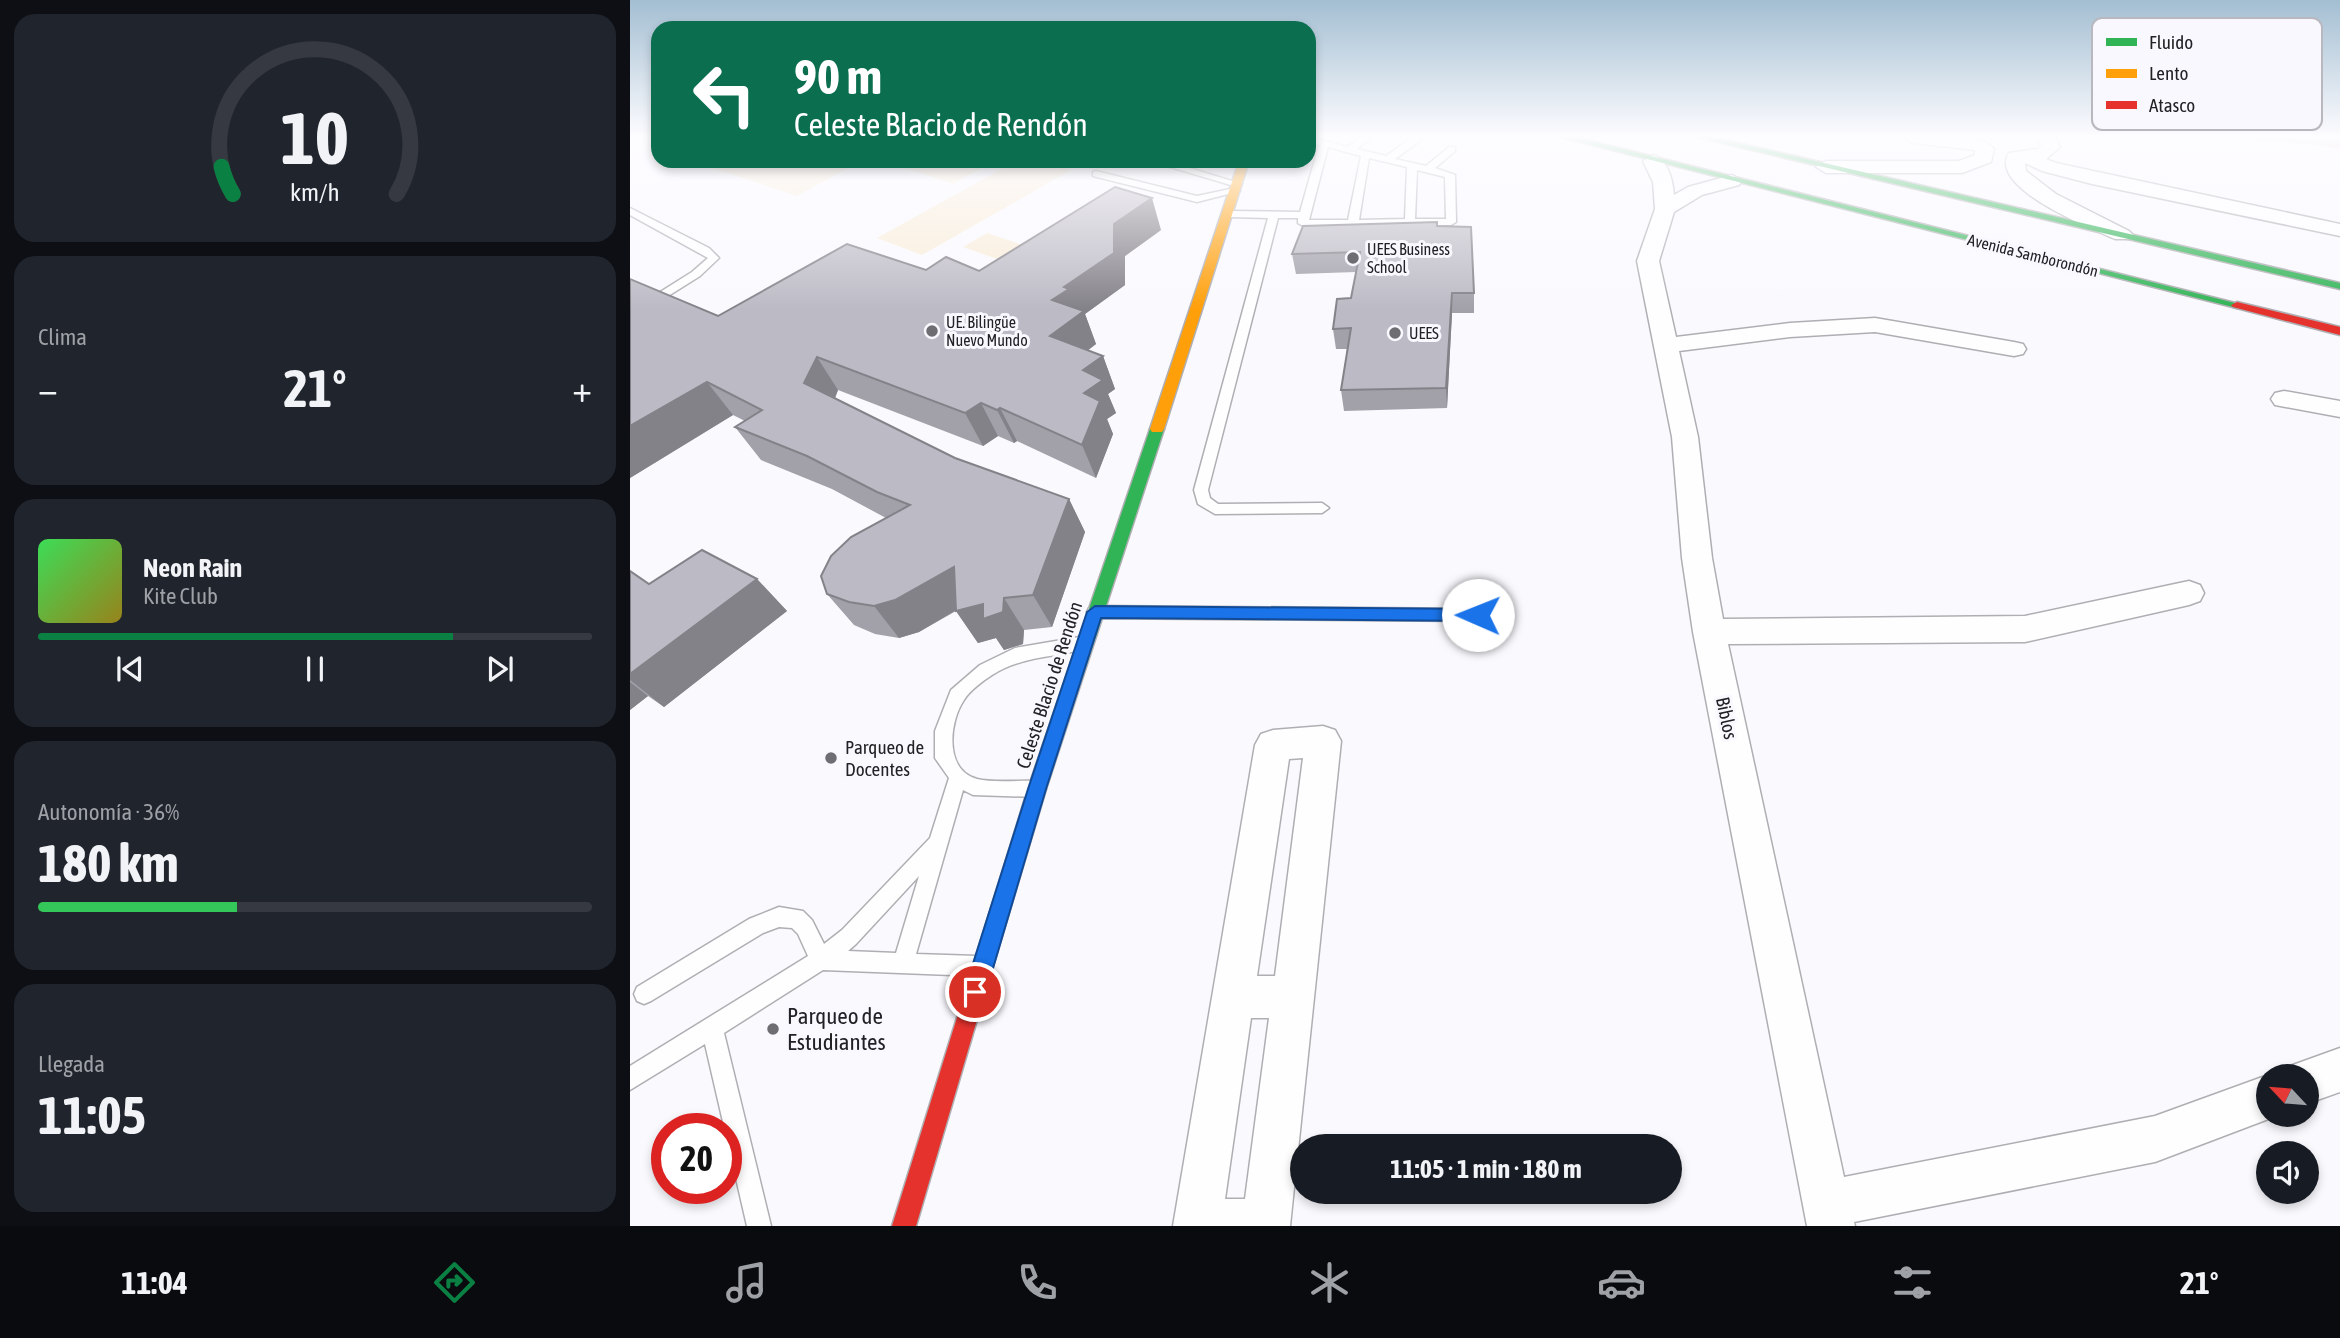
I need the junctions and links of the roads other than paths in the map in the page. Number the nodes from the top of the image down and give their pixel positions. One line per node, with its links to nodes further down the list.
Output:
1 (1138, 194): 16 (lane)
2 (1177, 194): 3 (lane)
3 (1213, 194)
4 (1234, 194): 19 (main road, Celeste Blacio de Rendón)
5 (1308, 194): 20 (lane)
6 (1358, 194): 22 (lane)
7 (1411, 194): 23 (lane)
8 (1450, 194): 23 (lane)
9 (1663, 194): 17 (street, Biblos)
10 (1690, 194): 17 (street)
11 (1785, 194): 24 (main road, Avenida Samborondón)
12 (1930, 194): 28 (main road)
13 (1942, 194): 26 (main road, Avenida Samborondón)
14 (2045, 194): 26 (street)
15 (2176, 194): 25 (street)
16 (1132, 199)
17 (1665, 209): 32 (street, Biblos)
18 (630, 211): 29 (lane)
19 (1229, 214): 21 (lane); 38 (main road, Celeste Blacio de Rendón)
20 (1304, 215): 21 (lane); 22 (lane)
21 (1273, 217): 36 (lane)
22 (1353, 223): 23 (lane)
23 (1410, 223)
24 (1906, 224): 30 (main road); 31 (main road, Avenida Samborondón)
25 (2340, 230)
26 (2122, 235): 27 (main road, Avenida Samborondón)
27 (2340, 286)
28 (2340, 298)
29 (630, 316)
30 (2340, 318)
31 (2340, 331)
32 (1665, 346): 33 (street); 40 (street, Biblos)
33 (2014, 349)
34 (2284, 399): 35 (street)
35 (2340, 409)
36 (1322, 508)
37 (2189, 593): 40 (street)
38 (1095, 612): 39 (lane); 41 (main road, Celeste Blacio de Rendón)
39 (1478, 615)
40 (1709, 632): 56 (street, Biblos)
41 (1085, 642): 42 (lane); 43 (main road, Celeste Blacio de Rendón)
42 (958, 776): 43 (lane); 44 (lane)
43 (1037, 789): 47 (main road, Celeste Blacio de Rendón)
44 (935, 845): 45 (lane); 46 (lane)
45 (821, 960): 46 (lane); 48 (lane); 51 (lane)
46 (903, 964): 47 (lane)
47 (983, 966): 60 (main road, Celeste Blacio de Rendón)
48 (643, 994)
49 (1292, 996): 50 (street); 50 (street); 57 (street)
50 (1233, 998): 58 (street)
51 (712, 1027): 54 (lane); 59 (lane)
52 (2340, 1070): 53 (street)
53 (2319, 1077)
54 (630, 1079)
55 (2256, 1101): 56 (street)
56 (1829, 1215)
57 (1266, 1224): 58 (street)
58 (1197, 1225)
59 (759, 1226)
60 (904, 1226)

